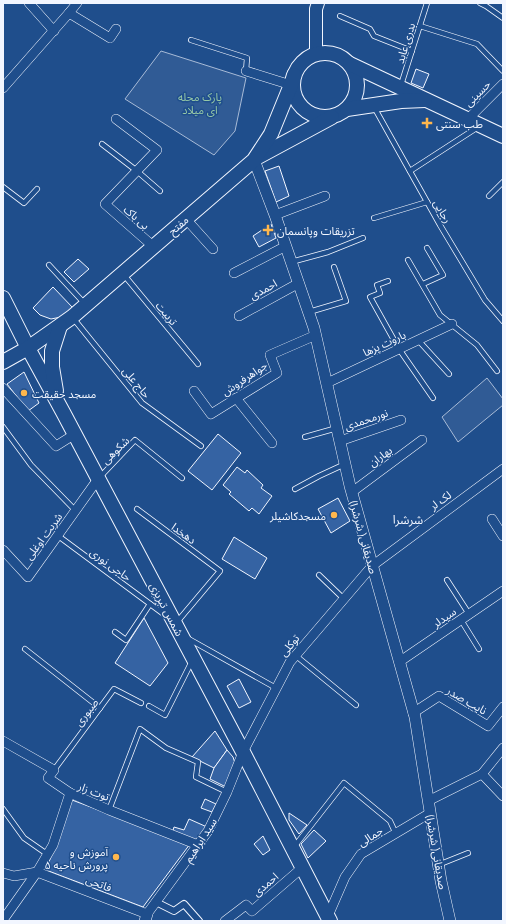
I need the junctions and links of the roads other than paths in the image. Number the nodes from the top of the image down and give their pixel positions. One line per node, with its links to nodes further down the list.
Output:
1 (29, 3): 11 (street)
2 (77, 3): 6 (street)
3 (318, 3): 14 (main road)
4 (427, 3): 9 (lane, بدری عابد)
5 (480, 3): 8 (lane)
6 (70, 13): 10 (street); 11 (street)
7 (340, 16): 13 (lane)
8 (503, 18)
9 (420, 26): 13 (lane, بدری عابد); 17 (lane)
10 (116, 29)
11 (54, 31): 20 (street)
12 (191, 40): 16 (lane)
13 (412, 50): 21 (lane, بدری عابد)
14 (316, 54): 15 (main road); 18 (main road)
15 (350, 64): 21 (main road); 24 (main road)
16 (246, 71): 18 (street)
17 (503, 71)
18 (293, 80): 25 (main road); 31 (main road, مفتح)
19 (503, 84): 27 (street, حسینی)
20 (3, 88)
21 (401, 88): 22 (main road)
22 (427, 100): 23 (main road); 27 (main road)
23 (374, 105): 24 (main road); 33 (lane, رجایی)
24 (347, 109): 25 (main road)
25 (332, 117): 31 (main road)
26 (116, 119): 32 (street)
27 (468, 119): 28 (main road)
28 (481, 125): 29 (main road); 33 (lane)
29 (503, 136)
30 (102, 144): 32 (lane)
31 (254, 160): 41 (street, (شرشرا )صدیقانی); 43 (main road, مفتح)
32 (137, 171): 37 (lane); 46 (street, بی باک)
33 (410, 171): 40 (lane, رجایی)
34 (503, 182): 39 (lane)
35 (3, 187): 36 (lane)
36 (37, 189)
37 (160, 192)
38 (324, 196): 41 (street)
39 (489, 196)
40 (427, 202): 42 (lane); 63 (lane, رجایی)
41 (274, 215): 45 (street, (شرشرا )صدیقانی)
42 (374, 218)
43 (186, 219): 46 (main road, مفتح); 48 (street)
44 (363, 238): 50 (lane)
45 (286, 246): 50 (street, (شرشرا )صدیقانی); 53 (street)
46 (154, 247): 54 (main road, مفتح)
47 (427, 248): 57 (lane)
48 (213, 249)
49 (408, 260): 57 (lane)
50 (291, 262): 56 (street, (شرشرا )صدیقانی)
51 (49, 265): 59 (lane)
52 (334, 267): 60 (lane)
53 (234, 273)
54 (123, 274): 59 (main road, مفتح); 71 (lane, تربیت)
55 (388, 281): 69 (lane)
56 (299, 283): 60 (street, (شرشرا )صدیقانی); 61 (street, احمدی)
57 (423, 284): 64 (lane)
58 (3, 298): 68 (main road, شمس تبریزی)
59 (86, 305): 62 (main road, مفتح)
60 (309, 312): 66 (street, (شرشرا )صدیقانی)
61 (239, 316)
62 (72, 317): 65 (main road, مفتح); 88 (lane, حاج علی)
63 (503, 321)
64 (452, 324): 67 (street, باروت پزها); 72 (lane)
65 (60, 326): 68 (main road, مفتح); 79 (main road)
66 (316, 335): 74 (street, (شرشرا )صدیقانی); 77 (street, جواهرفروش)
67 (418, 340): 69 (street, باروت پزها); 73 (lane)
68 (28, 348): 70 (main road, مفتح); 79 (main road, شمس تبریزی)
69 (399, 349): 74 (street, باروت پزها); 78 (lane)
70 (6, 364)
71 (198, 364)
72 (497, 371)
73 (449, 374)
74 (327, 383): 82 (street, (شرشرا )صدیقانی)
75 (3, 388): 83 (street)
76 (194, 391): 77 (street, جواهرفروش)
77 (236, 398): 87 (street)
78 (433, 398)
79 (64, 414): 83 (main road, شمس تبریزی)
80 (401, 420): 86 (street, نورمحمدی)
81 (3, 427): 96 (lane)
82 (337, 428): 84 (lane); 86 (street, (شرشرا )صدیقانی)
83 (75, 434): 92 (main road, شمس تبریزی)
84 (305, 436)
85 (422, 440): 94 (street, بهاران)
86 (340, 441): 89 (street, (شرشرا )صدیقانی)
87 (272, 443)
88 (201, 446)
89 (345, 464): 93 (lane); 94 (street, (شرشرا )صدیقانی)
90 (503, 469): 101 (street, لک لر)
91 (182, 478): 92 (lane, شکوهی)
92 (98, 479): 96 (street, شربت اوغلی); 109 (main road, شمس تبریزی)
93 (295, 490)
94 (352, 492): 101 (street, (شرشرا )صدیقانی)
95 (137, 509): 109 (lane, دهخدا)
96 (76, 510): 98 (street, شربت اوغلی)
97 (492, 519): 99 (street)
98 (58, 536): 100 (street, شربت اوغلی); 106 (lane, حاجی نوری)
99 (503, 536)
100 (3, 550)
101 (372, 566): 105 (street, توکلی); 115 (street, (شرشرا )صدیقانی)
102 (319, 574): 105 (lane)
103 (447, 580): 107 (lane)
104 (502, 594): 107 (street, سیدلر)
105 (344, 599): 113 (street, توکلی)
106 (150, 604): 109 (lane, حاجی نوری); 110 (lane)
107 (469, 614): 108 (street, سیدلر)
108 (460, 620): 112 (lane); 115 (street, سیدلر)
109 (177, 627): 114 (main road, شمس تبریزی); 116 (lane, حاجی نوری)
110 (115, 632)
111 (25, 649): 121 (lane)
112 (479, 649)
113 (296, 655): 116 (street, توکلی); 118 (lane)
114 (193, 658): 119 (lane); 125 (main road, شمس تبریزی)
115 (399, 662): 122 (street, (شرشرا )صدیقانی)
116 (276, 688): 125 (street, توکلی)
117 (141, 703): 121 (lane, صبوری)
118 (356, 705)
119 (149, 706)
120 (503, 707): 122 (street, نایب صدر)
121 (100, 708): 126 (lane, صبوری)
122 (413, 713): 131 (street, (شرشرا )صدیقانی)
123 (3, 741): 126 (street)
124 (503, 748): 127 (street)
125 (243, 752): 128 (street, سید ابراهیم); 137 (main road, شمس تبریزی)
126 (54, 770): 129 (street)
127 (482, 774): 130 (street); 131 (street)
128 (228, 792): 133 (lane); 136 (street, سید ابراهیم)
129 (70, 794): 133 (street, توت زار); 139 (street, توت زار)
130 (503, 796)
131 (428, 801): 134 (street, (شرشرا )صدیقانی)
132 (3, 809): 139 (lane)
133 (109, 810): 136 (street, توت زار)
134 (430, 813): 135 (street, جمالی); 140 (street, (شرشرا )صدیقانی)
135 (396, 834): 137 (lane); 145 (street, جمالی)
136 (198, 845): 144 (street, سید ابراهیم)
137 (293, 848): 141 (main road, شمس تبریزی)
138 (468, 853): 140 (lane)
139 (47, 854): 142 (street, توت زار)
140 (438, 865): 150 (street, (شرشرا )صدیقانی)
141 (303, 867): 145 (main road, شمس تبریزی); 149 (street, احمدی)
142 (37, 872): 143 (street); 146 (street, فاتحی); 147 (street, توت زار)
143 (3, 873)
144 (156, 902): 146 (street, سید ابراهیم); 148 (street)
145 (329, 918)
146 (147, 919)
147 (3, 920)
148 (199, 921)
149 (226, 921)
150 (450, 921)

